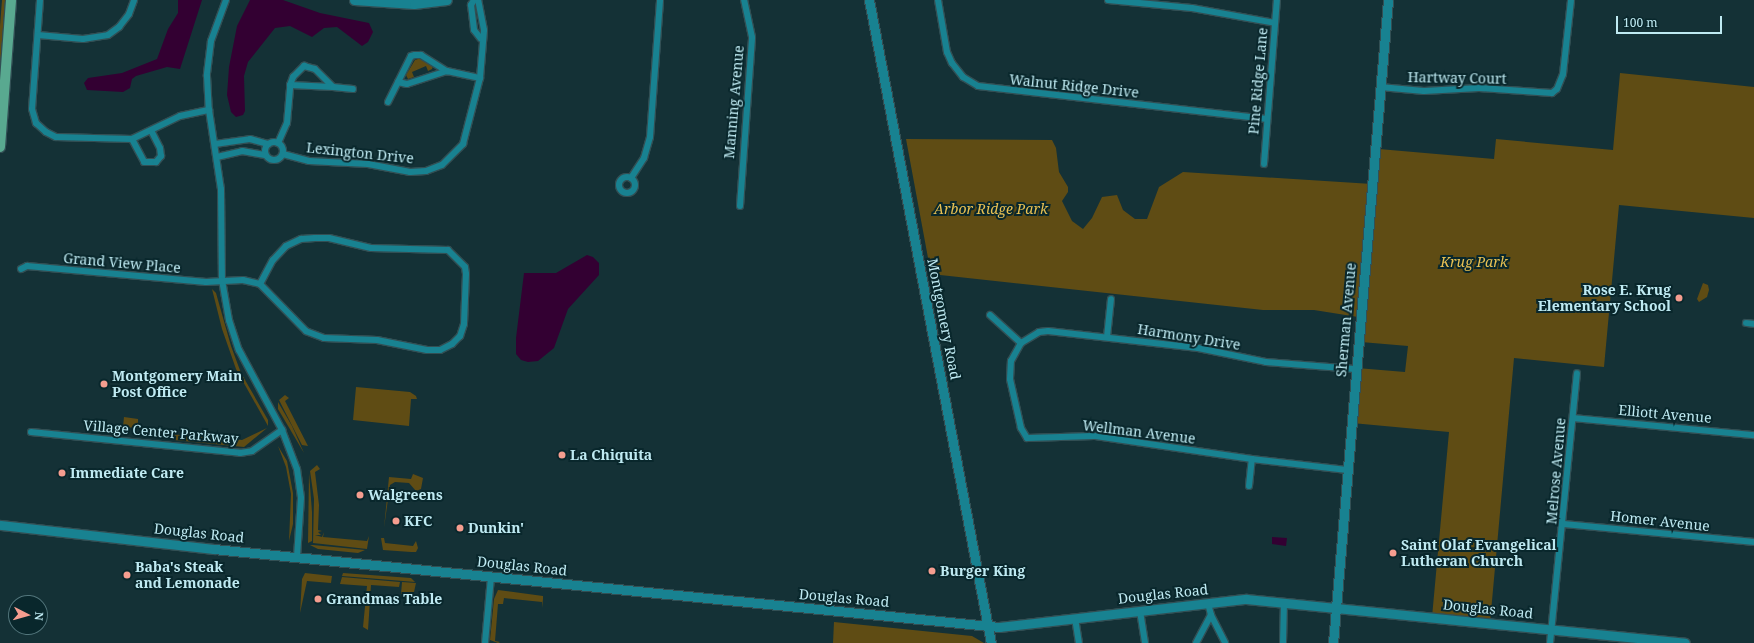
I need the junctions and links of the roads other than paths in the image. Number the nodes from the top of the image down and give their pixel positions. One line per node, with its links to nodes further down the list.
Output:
1 (11, 0): 36 (main road)
2 (40, 0): 19 (street)
3 (134, 0): 19 (street)
4 (226, 0): 29 (street)
5 (354, 0): 6 (street)
6 (447, 0)
7 (474, 0): 20 (street, Lexington Drive)
8 (478, 0): 20 (street, Lexington Drive)
9 (660, 0): 41 (street)
10 (744, 0): 42 (street, Manning Avenue)
11 (869, 0): 72 (street, Montgomery Road)
12 (938, 0): 30 (street, Walnut Ridge Drive)
13 (1108, 0): 14 (street)
14 (1119, 0): 18 (street)
15 (1277, 0): 18 (street, Pine Ridge Lane)
16 (1388, 0): 26 (street, Sherman Avenue)
17 (1571, 0): 26 (street, Hartway Court)
18 (1275, 23): 30 (street, Pine Ridge Lane)
19 (38, 35): 32 (street)
20 (481, 39): 22 (street, Lexington Drive)
21 (447, 71): 22 (street); 23 (street); 23 (street)
22 (480, 78): 37 (street, Lexington Drive)
23 (398, 82): 28 (street)
24 (290, 85): 25 (street); 25 (street); 33 (street)
25 (333, 87): 27 (street)
26 (1380, 87): 52 (street, Sherman Avenue)
27 (353, 89)
28 (388, 102)
29 (209, 110): 31 (street); 34 (street)
30 (1267, 119): 40 (street, Pine Ridge Lane)
31 (152, 132): 32 (street); 32 (street)
32 (132, 139)
33 (278, 143): 35 (street); 37 (street)
34 (215, 144): 35 (street); 39 (street)
35 (268, 144): 38 (street)
36 (0, 147)
37 (283, 154): 38 (street, Lexington Drive)
38 (265, 155): 39 (street, Lexington Drive)
39 (217, 157): 44 (street)
40 (1264, 164)
41 (631, 178)
42 (740, 206)
43 (21, 269): 44 (street, Grand View Place)
44 (222, 280): 45 (street, Grand View Place); 55 (street)
45 (260, 284): 45 (street)
46 (1111, 299): 50 (street)
47 (990, 315): 51 (street)
48 (1746, 323): 49 (street)
49 (1754, 324)
50 (1107, 338): 51 (street, Harmony Drive); 52 (street, Harmony Drive)
51 (1022, 343): 58 (street, Wellman Avenue)
52 (1355, 369): 59 (street, Sherman Avenue)
53 (1577, 373): 54 (street, Melrose Avenue)
54 (1573, 418): 57 (street, Elliott Avenue); 61 (street, Melrose Avenue)
55 (282, 430): 56 (street, Village Center Parkway); 64 (street)
56 (31, 432)
57 (1754, 435)
58 (1252, 459): 59 (street, Wellman Avenue); 60 (street)
59 (1347, 470): 68 (street, Sherman Avenue)
60 (1249, 486)
61 (1564, 524): 63 (street, Homer Avenue); 73 (street, Melrose Avenue)
62 (0, 525): 64 (street, Douglas Road)
63 (1754, 542)
64 (297, 557): 65 (street, Douglas Road)
65 (491, 577): 72 (street, Douglas Road); 74 (street)
66 (1284, 602): 67 (street, Douglas Road); 68 (street, Douglas Road); 80 (street)
67 (1208, 603): 69 (street, Douglas Road); 70 (street)
68 (1336, 608): 73 (street, Douglas Road); 81 (street, Sherman Avenue)
69 (1140, 611): 71 (street, Douglas Road); 77 (street)
70 (1211, 615): 78 (street); 79 (street)
71 (1075, 618): 72 (street, Douglas Road); 76 (street)
72 (988, 626): 75 (street, Montgomery Road)
73 (1551, 629): 82 (street, Melrose Avenue); 83 (street, Douglas Road)
74 (485, 643)
75 (991, 643)
76 (1080, 643)
77 (1145, 643)
78 (1196, 643)
79 (1224, 643)
80 (1283, 643)
81 (1334, 643)
82 (1550, 643)
83 (1685, 643)

